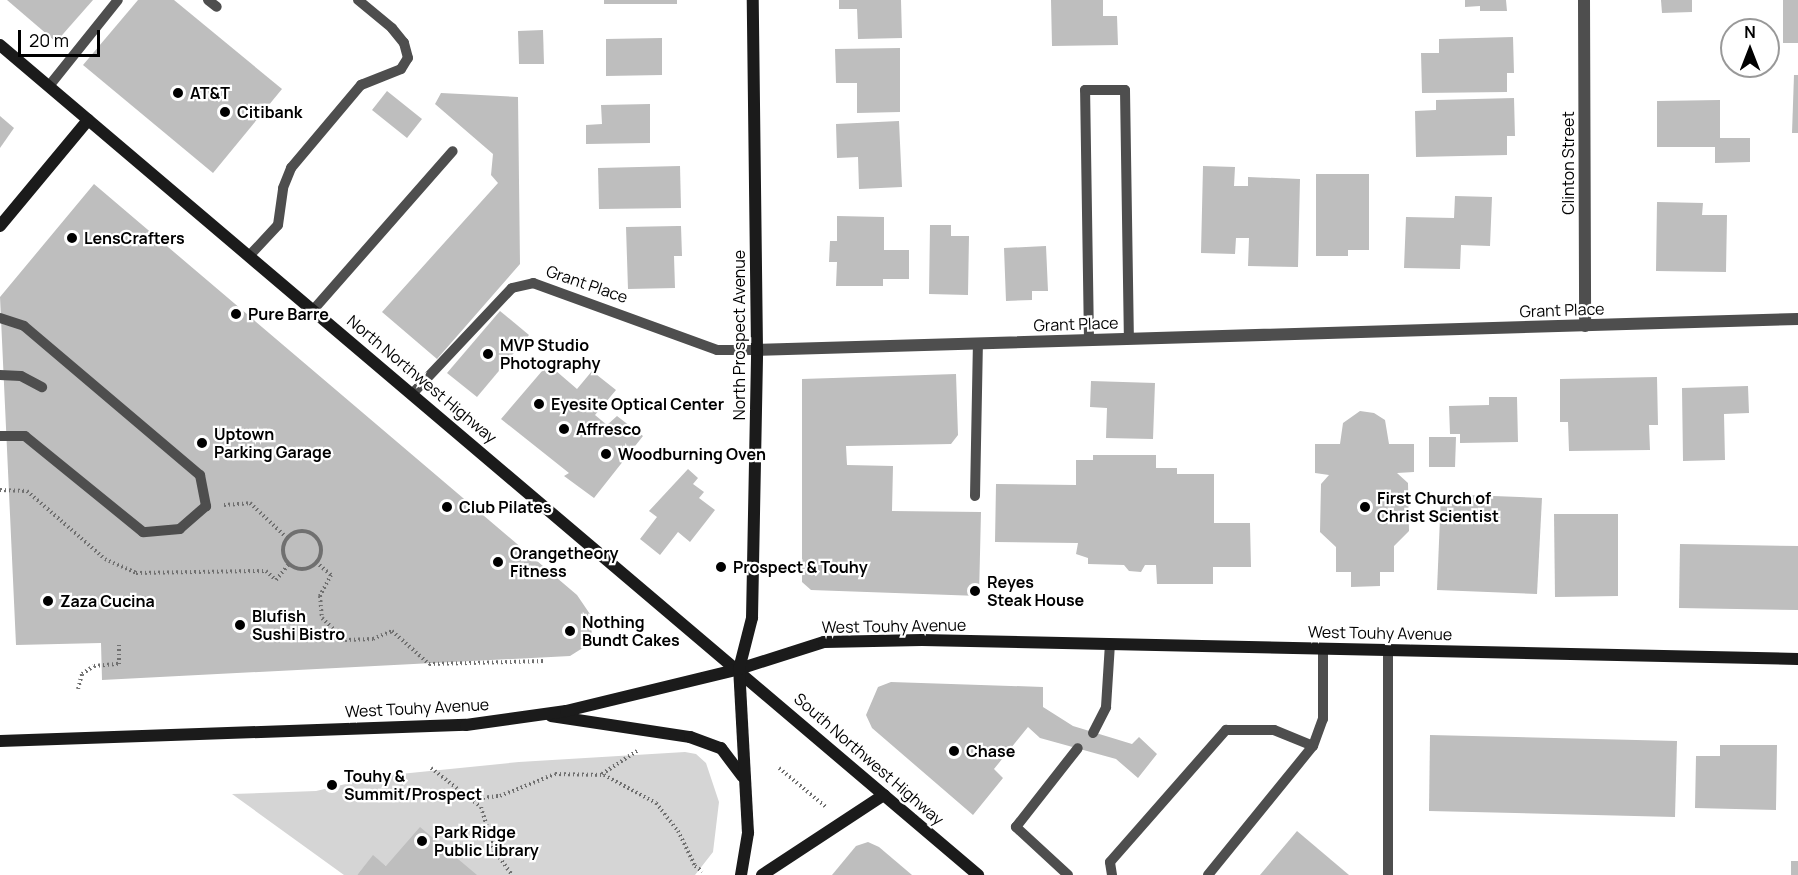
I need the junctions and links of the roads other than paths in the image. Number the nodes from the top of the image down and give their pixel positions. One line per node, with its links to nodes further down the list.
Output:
1 (118, 0): 6 (lane)
2 (358, 0): 10 (lane)
3 (753, 0): 18 (main road, North Prospect Avenue)
4 (1584, 0): 14 (street, Clinton Street)
5 (0, 45): 6 (main road, North Northwest Highway)
6 (49, 86): 7 (main road, North Northwest Highway)
7 (88, 120): 9 (main road); 10 (main road, North Northwest Highway)
8 (453, 152): 11 (lane)
9 (0, 226)
10 (250, 255): 11 (main road, North Northwest Highway)
11 (314, 309): 21 (main road, North Northwest Highway)
12 (0, 318): 22 (lane)
13 (1798, 319): 14 (street, Grant Place)
14 (1585, 326): 15 (street, Grant Place)
15 (1129, 339): 16 (street, Grant Place); 16 (lane)
16 (1089, 340): 17 (street, Grant Place)
17 (978, 343): 18 (street, Grant Place); 23 (lane)
18 (757, 350): 21 (lane, Grant Place); 28 (main road, North Prospect Avenue)
19 (0, 375): 20 (lane)
20 (42, 387)
21 (413, 393): 28 (main road, North Northwest Highway)
22 (0, 436)
23 (975, 496)
24 (1110, 644): 25 (main road, West Touhy Avenue); 28 (main road, West Touhy Avenue); 30 (lane)
25 (1323, 648): 26 (main road, West Touhy Avenue); 32 (lane)
26 (1388, 650): 27 (main road, West Touhy Avenue); 42 (lane)
27 (1798, 659)
28 (739, 669): 29 (main road, West Touhy Avenue); 34 (main road, North Prospect Avenue); 35 (main road, South Northwest Highway)
29 (540, 714): 31 (main road, West Touhy Avenue); 34 (main road)
30 (1093, 733)
31 (0, 741)
32 (1313, 746): 40 (lane); 41 (lane)
33 (1078, 748): 39 (lane)
34 (745, 780): 36 (main road, North Prospect Avenue)
35 (884, 795): 37 (main road); 38 (main road, South Northwest Highway)
36 (741, 875)
37 (762, 875)
38 (978, 875)
39 (1068, 875)
40 (1112, 875)
41 (1208, 875)
42 (1388, 875)

